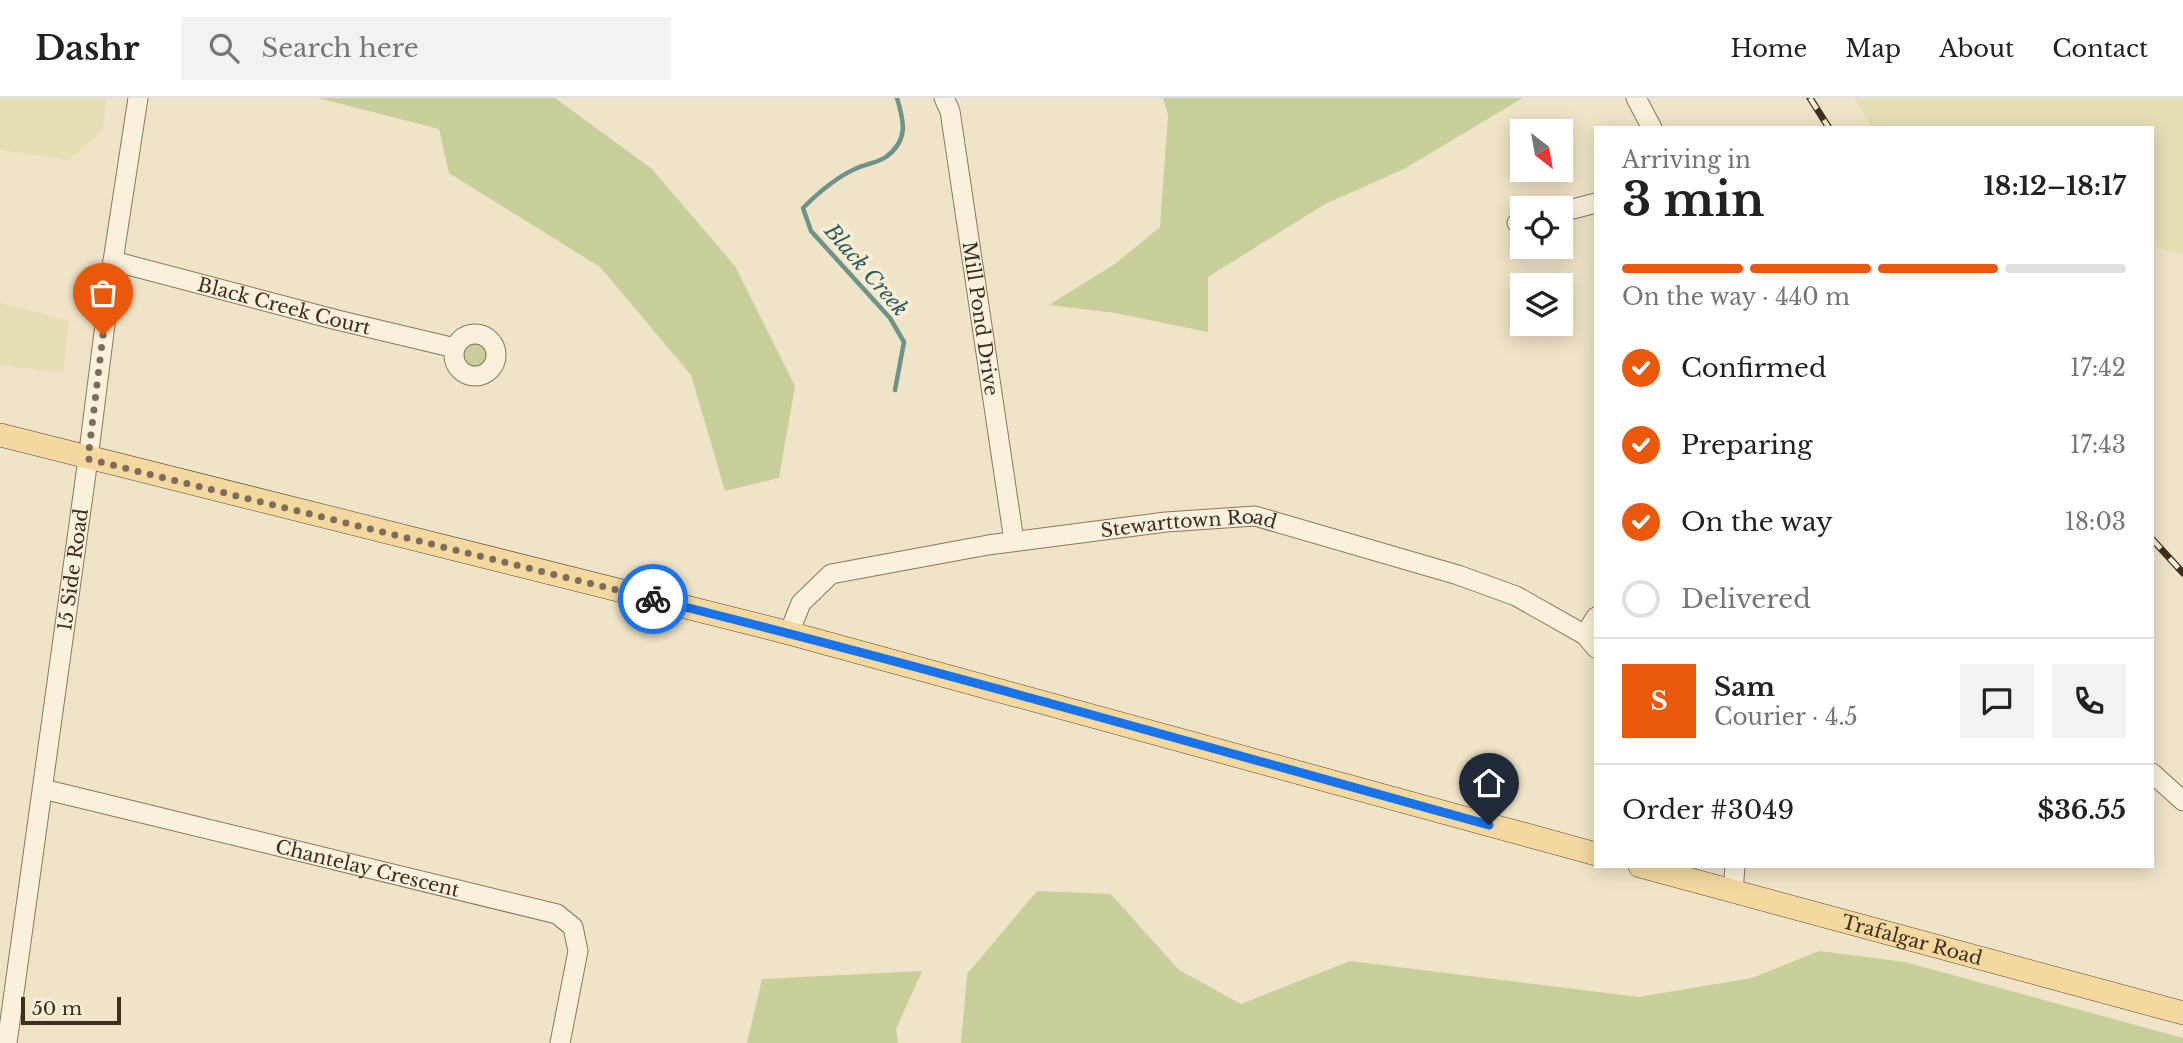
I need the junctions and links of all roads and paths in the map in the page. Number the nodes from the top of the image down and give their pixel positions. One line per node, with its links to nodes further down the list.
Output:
1 (138, 98): 7 (street, 15 Side Road)
2 (944, 98): 11 (street, Mill Pond Drive)
3 (1636, 98): 4 (street)
4 (1651, 126)
5 (1594, 204): 6 (street)
6 (1573, 209)
7 (113, 261): 8 (street, Black Creek Court); 10 (street, 15 Side Road)
8 (455, 348)
9 (0, 435): 10 (main road)
10 (88, 459): 12 (main road); 15 (street, 15 Side Road)
11 (1014, 541): 12 (street, Stewarttown Road); 13 (street, Stewarttown Road)
12 (789, 633): 17 (main road)
13 (1591, 642)
14 (2154, 775): 16 (street)
15 (43, 789): 22 (street, 15 Side Road); 23 (street, Chantelay Crescent)
16 (2183, 801)
17 (1594, 853)
18 (1647, 868): 20 (main road, Trafalgar Road)
19 (1735, 868): 20 (street)
20 (1733, 892): 21 (main road, Trafalgar Road)
21 (2183, 1013)
22 (7, 1043)
23 (560, 1043)

